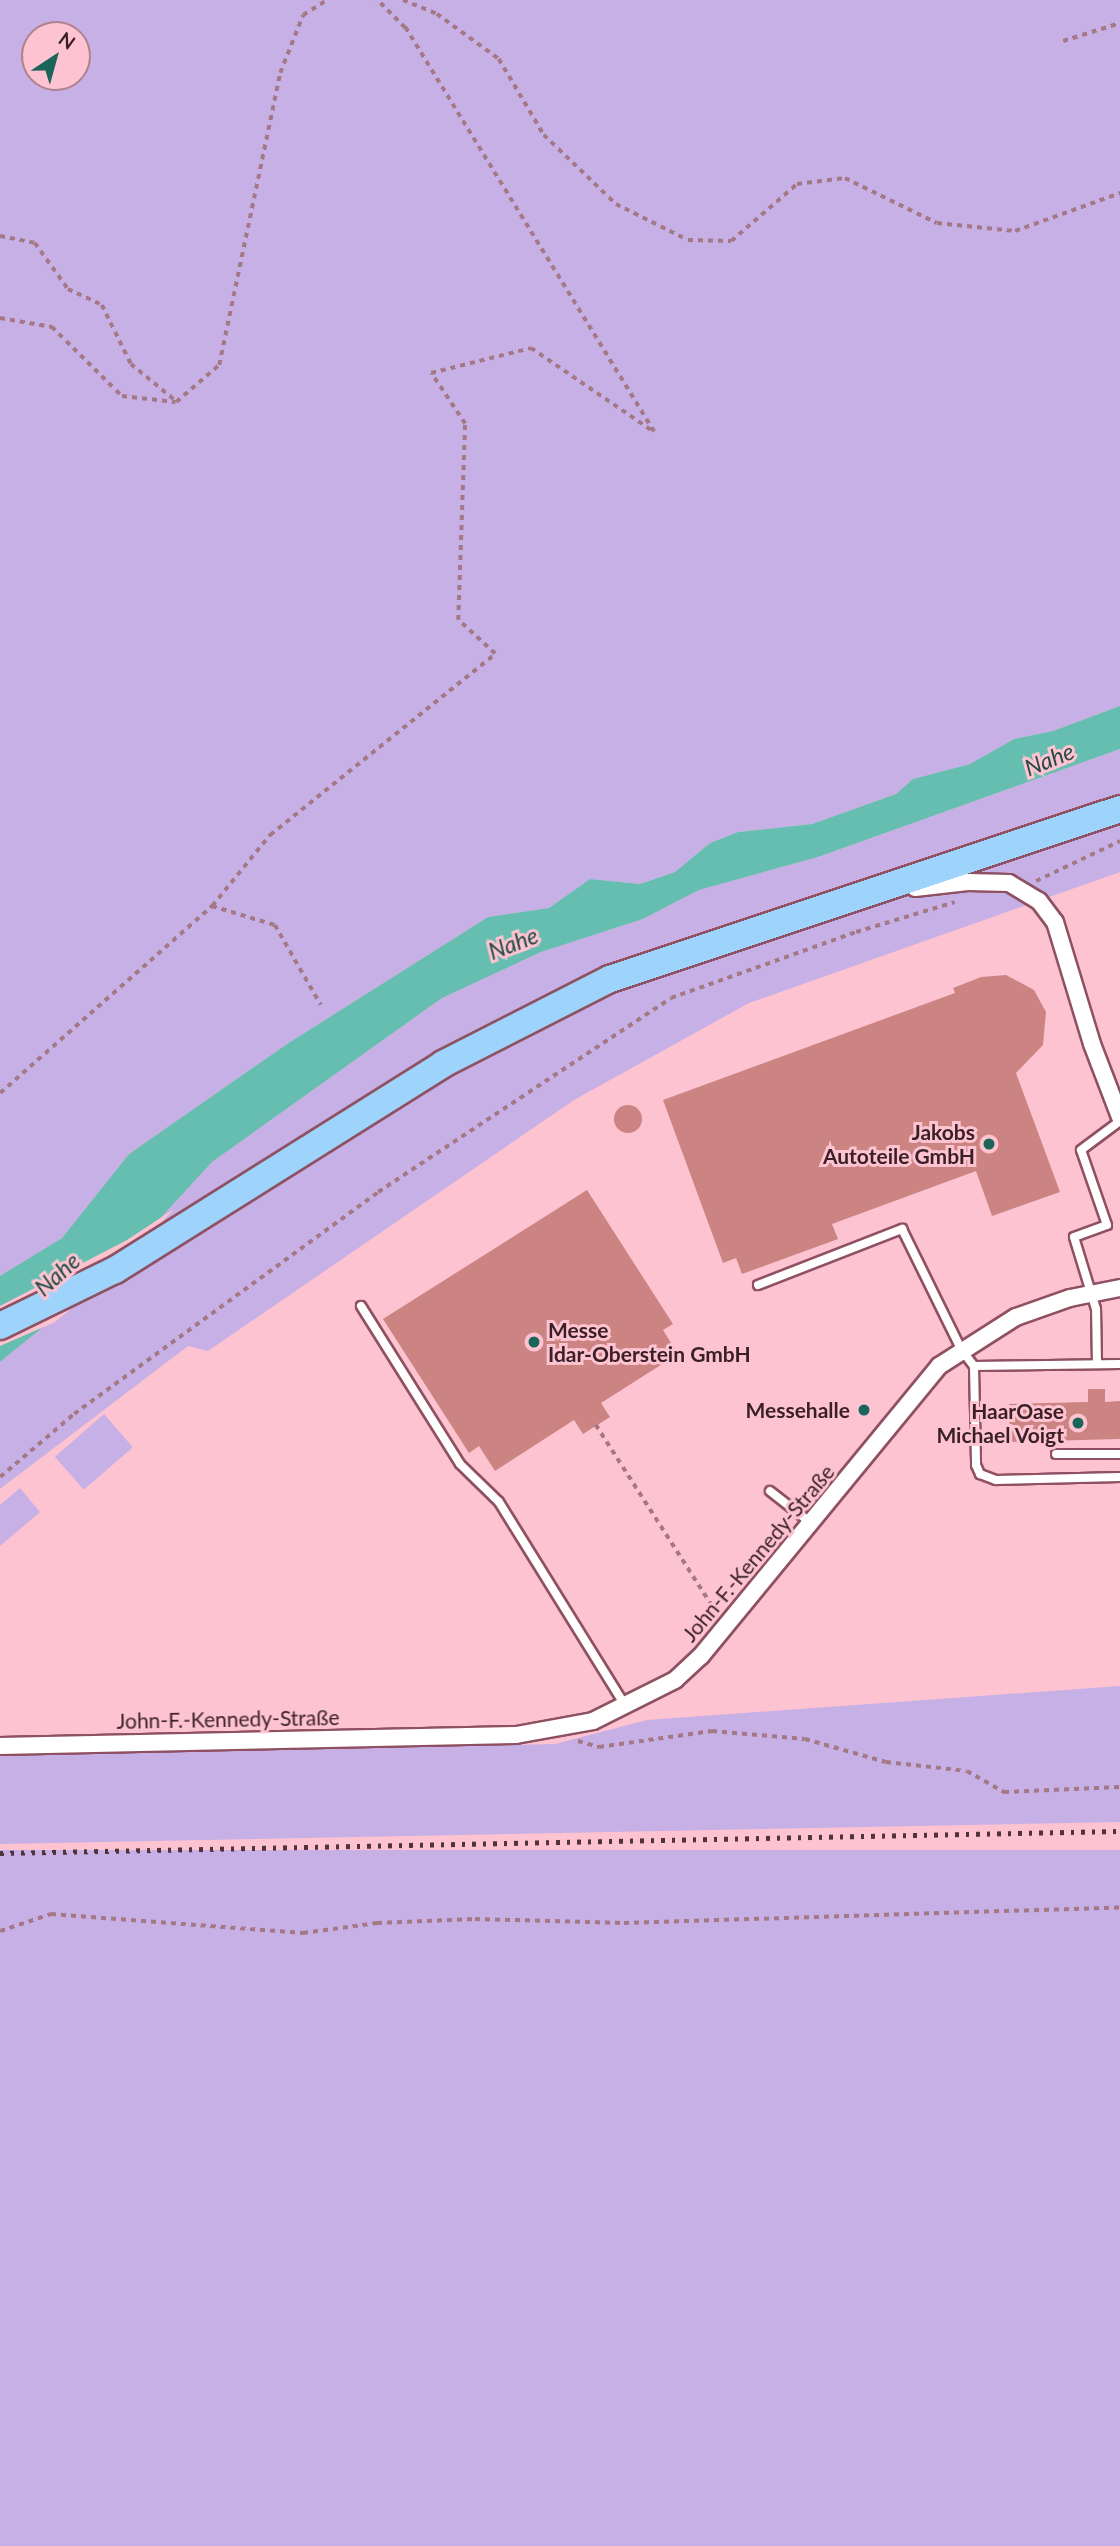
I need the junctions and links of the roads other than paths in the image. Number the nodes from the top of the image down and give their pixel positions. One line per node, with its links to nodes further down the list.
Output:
1 (1120, 809): 2 (main road)
2 (838, 901): 3 (street); 8 (main road)
3 (1120, 1119): 6 (lane)
4 (758, 1285): 9 (lane)
5 (1120, 1288): 6 (street, John-F.-Kennedy-Straße)
6 (1092, 1294): 9 (street, John-F.-Kennedy-Straße); 10 (lane)
7 (360, 1306): 18 (lane)
8 (0, 1326)
9 (961, 1349): 12 (lane); 17 (street, John-F.-Kennedy-Straße)
10 (1097, 1364): 11 (lane); 12 (lane)
11 (1120, 1364)
12 (974, 1366): 15 (lane)
13 (1056, 1454): 14 (lane)
14 (1120, 1454)
15 (1120, 1476)
16 (771, 1491): 17 (lane)
17 (811, 1524): 18 (street, John-F.-Kennedy-Straße)
18 (626, 1707): 19 (street, John-F.-Kennedy-Straße)
19 (0, 1746)

